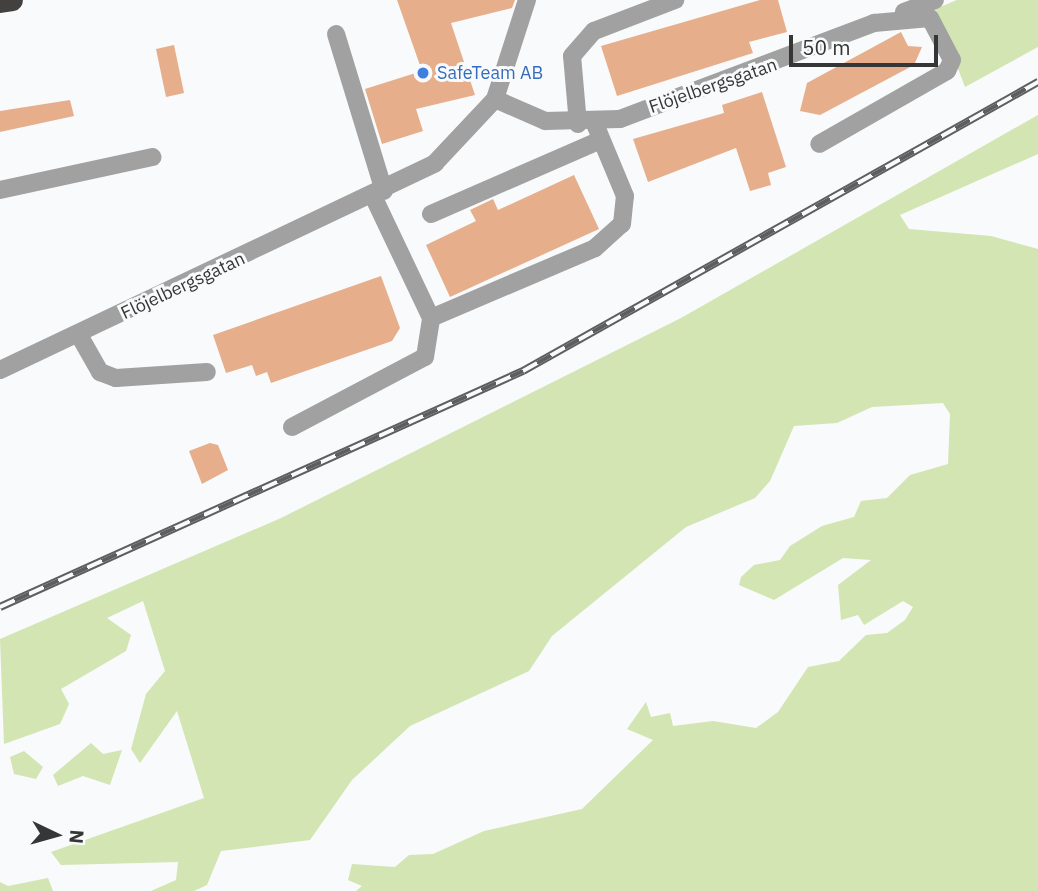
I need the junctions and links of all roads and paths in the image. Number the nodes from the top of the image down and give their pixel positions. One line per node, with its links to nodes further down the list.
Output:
1 (12, 0): 5 (highway)
2 (527, 0): 8 (street, Flöjelbergsgatan)
3 (675, 0): 9 (street)
4 (935, 0): 6 (street)
5 (0, 2)
6 (874, 23): 9 (street, Flöjelbergsgatan); 10 (street, Flöjelbergsgatan)
7 (335, 34): 13 (street)
8 (495, 99): 9 (street, Flöjelbergsgatan); 13 (street, Flöjelbergsgatan)
9 (590, 130): 14 (street); 15 (street)
10 (819, 144)
11 (152, 158): 12 (street)
12 (0, 190)
13 (379, 194): 15 (street); 16 (street, Flöjelbergsgatan)
14 (431, 215)
15 (431, 318): 19 (street)
16 (79, 335): 17 (street, Flöjelbergsgatan); 18 (street)
17 (0, 369)
18 (207, 372)
19 (292, 427)

